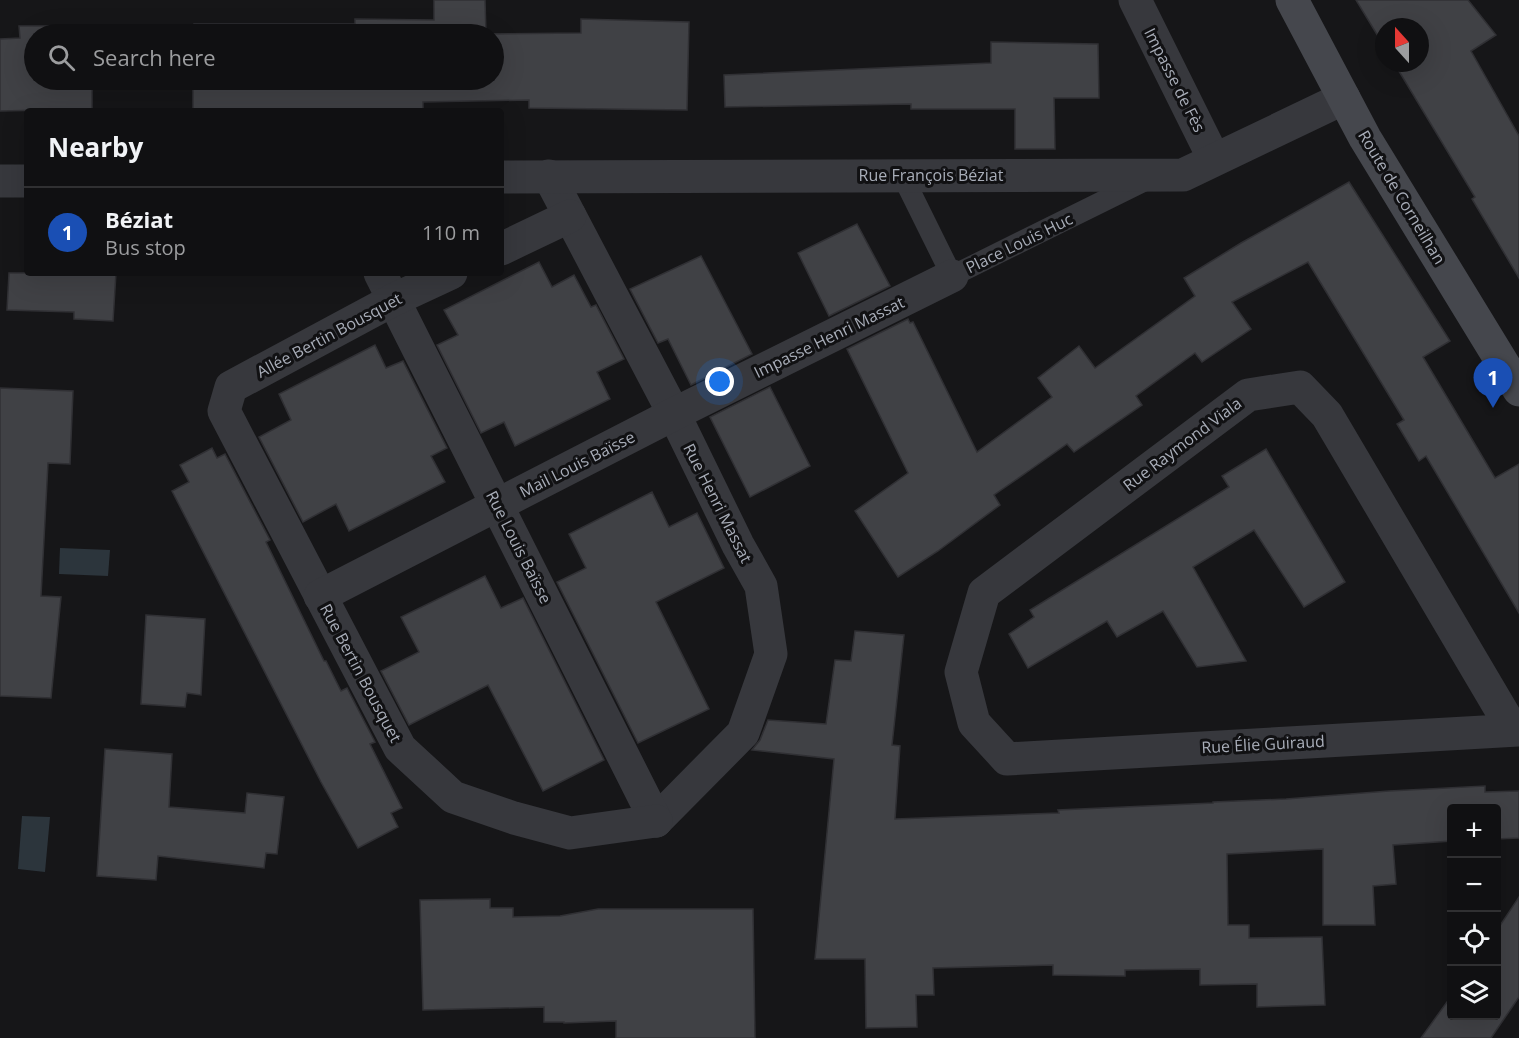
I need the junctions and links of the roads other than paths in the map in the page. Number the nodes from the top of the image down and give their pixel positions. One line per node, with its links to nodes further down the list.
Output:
1 (1135, 0): 4 (street, Impasse de Fès)
2 (1292, 0): 3 (street, Route de Corneilhan)
3 (1344, 98): 4 (street, Rue François Béziat); 16 (street, Route de Corneilhan)
4 (1214, 159): 7 (street, Rue François Béziat)
5 (902, 175): 6 (street, Rue François Béziat); 7 (street, Rue François Béziat); 14 (lane, Place Louis Huc)
6 (549, 176): 8 (street, Rue François Béziat); 11 (street, Rue Henri Massat)
7 (1154, 176): 14 (lane, Place Louis Huc)
8 (504, 177)
9 (0, 181): 10 (street)
10 (24, 181)
11 (570, 216): 12 (street); 18 (street, Rue Henri Massat)
12 (504, 248)
13 (435, 276): 15 (street, Allée Bertin Bousquet)
14 (952, 276): 18 (street, Impasse Henri Massat)
15 (387, 286): 17 (street, Allée Bertin Bousquet); 19 (street, Rue Louis Baïsse)
16 (1519, 390)
17 (224, 411): 20 (street, Rue Bertin Bousquet)
18 (674, 414): 19 (street, Mail Louis Baïsse); 23 (street, Rue Henri Massat)
19 (498, 505): 20 (street, Mail Louis Baïsse); 23 (street, Rue Louis Baïsse)
20 (321, 596): 23 (street, Rue Bertin Bousquet)
21 (1516, 730): 22 (street, Rue Élie Guiraud); 22 (street, Rue Raymond Viala)
22 (1007, 759)
23 (656, 821)

